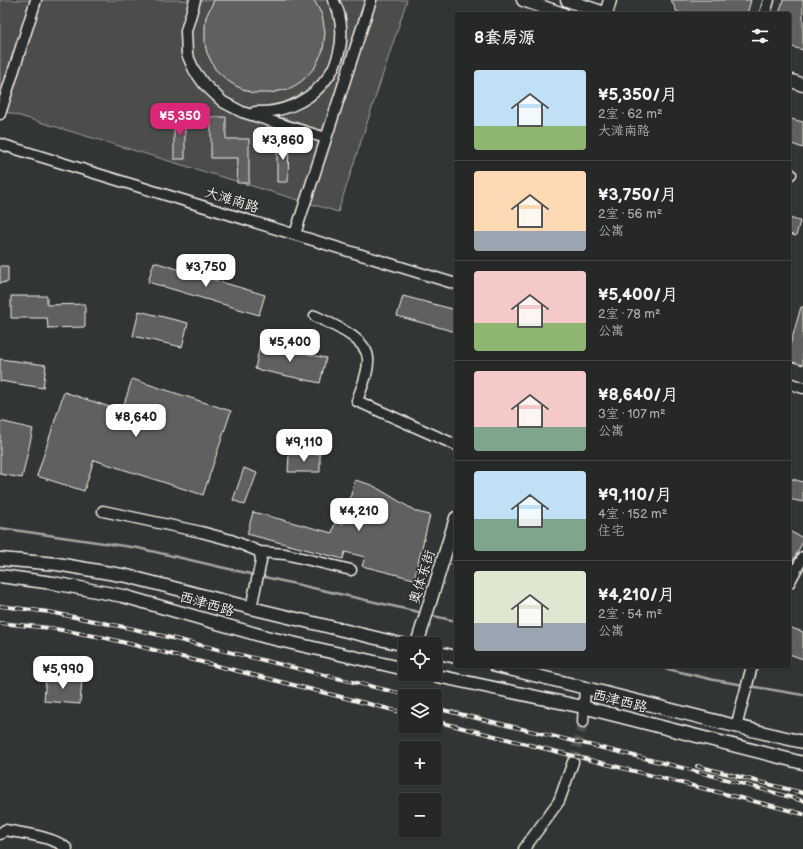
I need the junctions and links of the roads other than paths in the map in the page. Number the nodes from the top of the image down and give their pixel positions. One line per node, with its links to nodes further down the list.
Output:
1 (36, 0): 18 (street)
2 (195, 0): 17 (street)
3 (333, 0): 13 (street)
4 (371, 0): 14 (street)
5 (523, 0): 9 (main road)
6 (567, 0): 10 (main road)
7 (610, 0): 11 (main road)
8 (769, 0): 12 (street)
9 (557, 12)
10 (601, 12)
11 (607, 12)
12 (766, 12)
13 (336, 64): 14 (street); 17 (street)
14 (349, 68): 19 (street)
15 (791, 83): 16 (main road)
16 (803, 85)
17 (242, 112): 19 (street)
18 (0, 114)
19 (326, 138): 21 (street)
20 (0, 144): 21 (street, 大滩南路)
21 (295, 234): 22 (street, 大滩南路)
22 (454, 283)
23 (316, 316): 26 (street)
24 (791, 385): 25 (street)
25 (803, 388)
26 (454, 444)
27 (103, 511): 29 (street)
28 (454, 525): 38 (main road, 奥体东街)
29 (260, 552): 33 (street); 37 (street)
30 (803, 557): 35 (street)
31 (0, 559): 32 (main road, 西津西路)
32 (57, 564): 36 (main road); 37 (main road, 西津西路)
33 (351, 570)
34 (0, 576): 36 (main road, 西津西路)
35 (791, 579)
36 (53, 583): 42 (main road, 西津西路)
37 (251, 608): 39 (main road, 西津西路)
38 (419, 637)
39 (398, 643)
40 (442, 654): 41 (main road)
41 (454, 657)
42 (398, 667)
43 (504, 668): 46 (main road, 西津西路)
44 (752, 668): 49 (street)
45 (442, 677): 47 (main road, 西津西路)
46 (585, 687): 47 (street); 49 (main road, 西津西路)
47 (583, 707): 48 (street); 52 (main road, 西津西路)
48 (583, 722)
49 (736, 727): 50 (main road, 西津西路)
50 (803, 742)
51 (574, 762): 55 (street)
52 (803, 763)
53 (0, 834): 54 (street)
54 (67, 849)
55 (524, 849)

